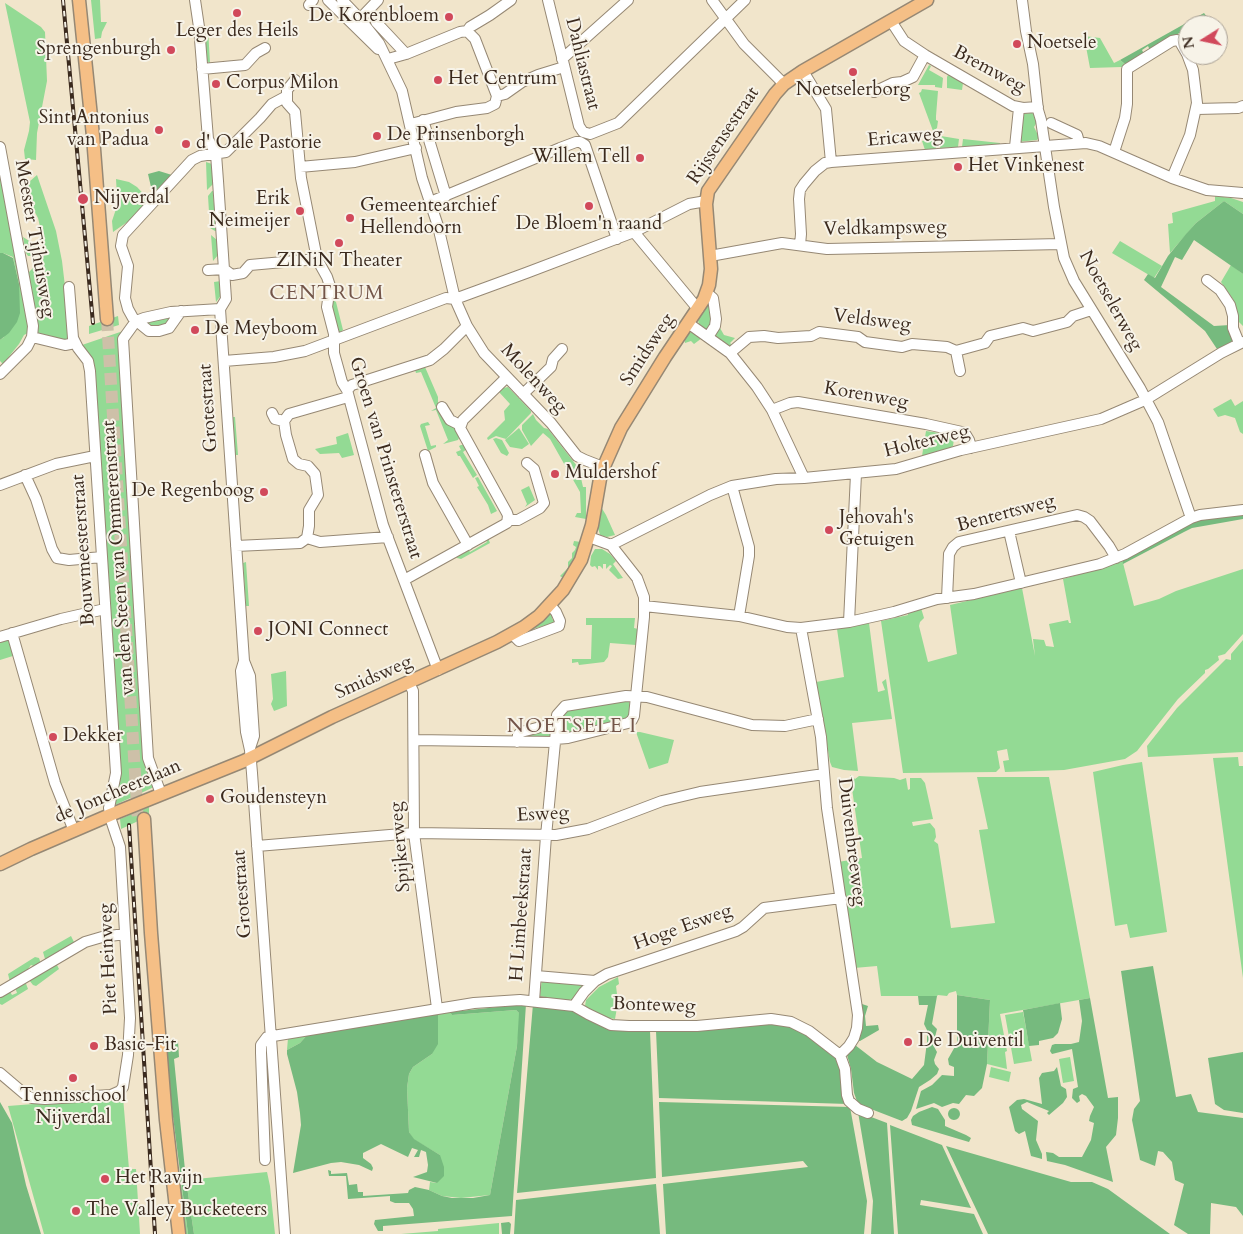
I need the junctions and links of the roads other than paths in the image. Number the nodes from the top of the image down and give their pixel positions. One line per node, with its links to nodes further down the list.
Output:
1 (79, 0): 2 (main road)
2 (85, 0)
3 (195, 0): 20 (street, Grotestraat)
4 (201, 0): 20 (street, Grotestraat)
5 (328, 0): 16 (street)
6 (342, 0): 16 (street)
7 (371, 0): 16 (street)
8 (378, 0): 16 (street)
9 (511, 0): 21 (street)
10 (548, 0): 26 (street, Dahliastraat)
11 (628, 0): 26 (street)
12 (712, 0): 17 (street)
13 (745, 0): 17 (street)
14 (927, 0): 18 (main road, Rijssensestraat)
15 (1022, 0): 36 (street, Noetselerweg)
16 (354, 18): 25 (street, Molenweg)
17 (724, 19): 30 (street); 41 (street)
18 (891, 21): 24 (street, Bremweg); 28 (main road, Rijssensestraat)
19 (376, 22): 23 (street)
20 (199, 27): 27 (street, Grotestraat)
21 (467, 31): 23 (street); 33 (street)
22 (265, 48): 27 (street)
23 (406, 54): 25 (street)
24 (925, 55): 31 (street, Bremweg); 37 (street, Bremweg)
25 (388, 59): 40 (street, Molenweg)
26 (563, 63): 33 (street); 41 (street, Dahliastraat)
27 (202, 69): 48 (street, Grotestraat)
28 (803, 72): 30 (main road, Rijssensestraat); 49 (street)
29 (295, 80): 32 (street)
30 (784, 84): 54 (main road, Rijssensestraat)
31 (874, 92)
32 (287, 96): 48 (street); 50 (street, Groen van Prinstererstraat)
33 (497, 96): 38 (street)
34 (1243, 104): 35 (street)
35 (1197, 106): 47 (street); 51 (street)
36 (1038, 107): 37 (street, Bremweg); 43 (street, Noetselerweg)
37 (1019, 108): 45 (street)
38 (423, 120): 40 (street); 53 (street)
39 (1051, 123): 42 (street, Ericaweg)
40 (411, 124): 46 (street, Molenweg)
41 (583, 138): 53 (street); 57 (street, Dahliastraat)
42 (1079, 142): 43 (street, Ericaweg); 47 (street, Ericaweg)
43 (1045, 145): 45 (street, Ericaweg); 58 (street, Noetselerweg)
44 (0, 147): 75 (street, Meester Tijhuisweg)
45 (1015, 147): 49 (street, Ericaweg)
46 (416, 148): 50 (street); 55 (street, Molenweg)
47 (1114, 152): 51 (street, Ericaweg)
48 (216, 154): 62 (street, Grotestraat); 72 (street)
49 (831, 162): 59 (street)
50 (300, 167): 61 (street, Groen van Prinstererstraat)
51 (1172, 178): 52 (street, Ericaweg)
52 (1243, 193)
53 (446, 196): 55 (street)
54 (706, 200): 56 (street, Rijssensestraat); 60 (main road, Smidsweg)
55 (430, 202): 67 (street, Molenweg)
56 (634, 232): 57 (street, Rijssensestraat); 69 (street)
57 (616, 239): 67 (street, Rijssensestraat)
58 (1061, 244): 59 (street, Veldkampsweg); 70 (street, Noetselerweg)
59 (800, 245): 60 (street, Veldkampsweg)
60 (710, 256): 66 (main road, Smidsweg)
61 (318, 259): 62 (street); 77 (street, Groen van Prinstererstraat)
62 (224, 268): 63 (street); 68 (street, Grotestraat)
63 (208, 270)
64 (1207, 280): 79 (street)
65 (69, 287): 78 (street, Bouwmeesterstraat)
66 (706, 293): 69 (main road, Smidsweg); 76 (street)
67 (455, 298): 74 (street, Molenweg); 77 (street, Rijssensestraat)
68 (220, 309): 71 (street); 83 (street, Grotestraat)
69 (698, 309): 73 (main road, Smidsweg)
70 (1091, 310): 81 (street, Veldsweg); 89 (street, Noetselerweg)
71 (181, 312): 72 (street); 72 (street)
72 (136, 322): 139 (street, van den Steen van Ommerenstraat)
73 (688, 323): 76 (street); 99 (main road, Smidsweg)
74 (467, 326): 86 (street, Molenweg); 87 (street)
75 (32, 337): 78 (street); 85 (street)
76 (708, 337): 82 (street)
77 (334, 340): 83 (street, Rijssensestraat); 87 (street, Groen van Prinstererstraat)
78 (75, 343): 97 (street, Bouwmeesterstraat)
79 (1241, 343): 89 (street, Holterweg)
80 (562, 349): 88 (street)
81 (956, 351): 82 (street, Veldsweg); 84 (street)
82 (730, 353): 91 (street)
83 (224, 361): 114 (street, Grotestraat)
84 (960, 371)
85 (0, 374)
86 (507, 377): 88 (street, Molenweg); 94 (street)
87 (348, 393): 93 (street); 109 (street, Groen van Prinstererstraat)
88 (523, 394): 99 (street, Molenweg)
89 (1145, 400): 95 (street, Holterweg); 106 (street, Noetselerweg)
90 (442, 407): 94 (street)
91 (772, 410): 95 (street, Korenweg); 102 (street)
92 (272, 412): 93 (street)
93 (284, 421): 111 (street)
94 (460, 425): 107 (street)
95 (966, 449): 100 (street, Holterweg)
96 (425, 455): 113 (street)
97 (95, 456): 101 (street); 115 (street, Bouwmeesterstraat)
98 (527, 463): 107 (street)
99 (600, 466): 110 (main road, Smidsweg)
100 (856, 474): 102 (street, Holterweg); 124 (street)
101 (25, 475): 103 (street); 115 (street)
102 (804, 478): 104 (street, Holterweg)
103 (1, 482)
104 (732, 486): 112 (street, Holterweg); 123 (street)
105 (1243, 510): 106 (street)
106 (1191, 518): 116 (street)
107 (508, 520): 113 (street)
108 (1009, 531): 116 (street, Bentertsweg); 118 (street); 119 (street, Bentertsweg)
109 (388, 537): 111 (street); 117 (street, Groen van Prinstererstraat)
110 (589, 537): 112 (street); 120 (main road, Smidsweg)
111 (307, 538): 114 (street)
112 (611, 544): 121 (street)
113 (468, 545): 117 (street)
114 (236, 546): 137 (street, Grotestraat)
115 (102, 557): 122 (street, Bouwmeesterstraat)
116 (1116, 558): 118 (street)
117 (404, 580): 129 (street, Groen van Prinstererstraat)
118 (1021, 583): 119 (street)
119 (947, 598): 124 (street)
120 (550, 605): 127 (main road, Smidsweg); 127 (street)
121 (644, 606): 123 (street); 131 (street)
122 (105, 609): 126 (street); 140 (street, Bouwmeesterstraat)
123 (738, 616): 125 (street)
124 (849, 622): 125 (street)
125 (802, 628): 132 (street, Duivenbreeweg)
126 (12, 633): 128 (street); 141 (street)
127 (512, 634): 129 (main road, Smidsweg)
128 (0, 637)
129 (438, 670): 130 (main road, Smidsweg)
130 (409, 683): 134 (street, Spijkerweg); 137 (main road, Smidsweg)
131 (636, 696): 132 (street); 133 (street); 135 (street)
132 (818, 719): 138 (street, Duivenbreeweg)
133 (556, 723): 135 (street, H Limbeekstraat); 136 (street)
134 (414, 740): 136 (street); 142 (street, Spijkerweg)
135 (555, 740): 136 (street); 143 (street, H Limbeekstraat)
136 (517, 742)
137 (250, 753): 139 (main road, de Joncheerelaan); 144 (street, Grotestraat)
138 (824, 774): 143 (street, Esweg); 146 (street, Duivenbreeweg)
139 (161, 794): 140 (main road, de Joncheerelaan)
140 (110, 816): 141 (main road, de Joncheerelaan); 147 (street, Piet Heinweg)
141 (72, 828): 145 (main road, de Joncheerelaan)
142 (414, 833): 143 (street, Esweg); 144 (street, Esweg); 153 (street, Spijkerweg)
143 (546, 836): 148 (street, H Limbeekstraat)
144 (257, 846): 154 (street, Grotestraat)
145 (0, 864)
146 (840, 898): 149 (street, Hoge Esweg); 155 (street, Duivenbreeweg)
147 (125, 934): 150 (street); 156 (street, Piet Heinweg)
148 (536, 976): 149 (street, Hoge Esweg); 151 (street, H Limbeekstraat)
149 (594, 981): 152 (street, Hoge Esweg)
150 (0, 992)
151 (534, 1001): 152 (street, Bonteweg); 153 (street, Bonteweg)
152 (574, 1006): 155 (street, Bonteweg)
153 (437, 1008): 154 (street, Bonteweg)
154 (272, 1036): 158 (street); 161 (street, Grotestraat)
155 (840, 1055): 157 (street)
156 (0, 1073)
157 (868, 1113)
158 (265, 1160)
159 (171, 1234): 160 (main road)
160 (179, 1234)
161 (285, 1234)

